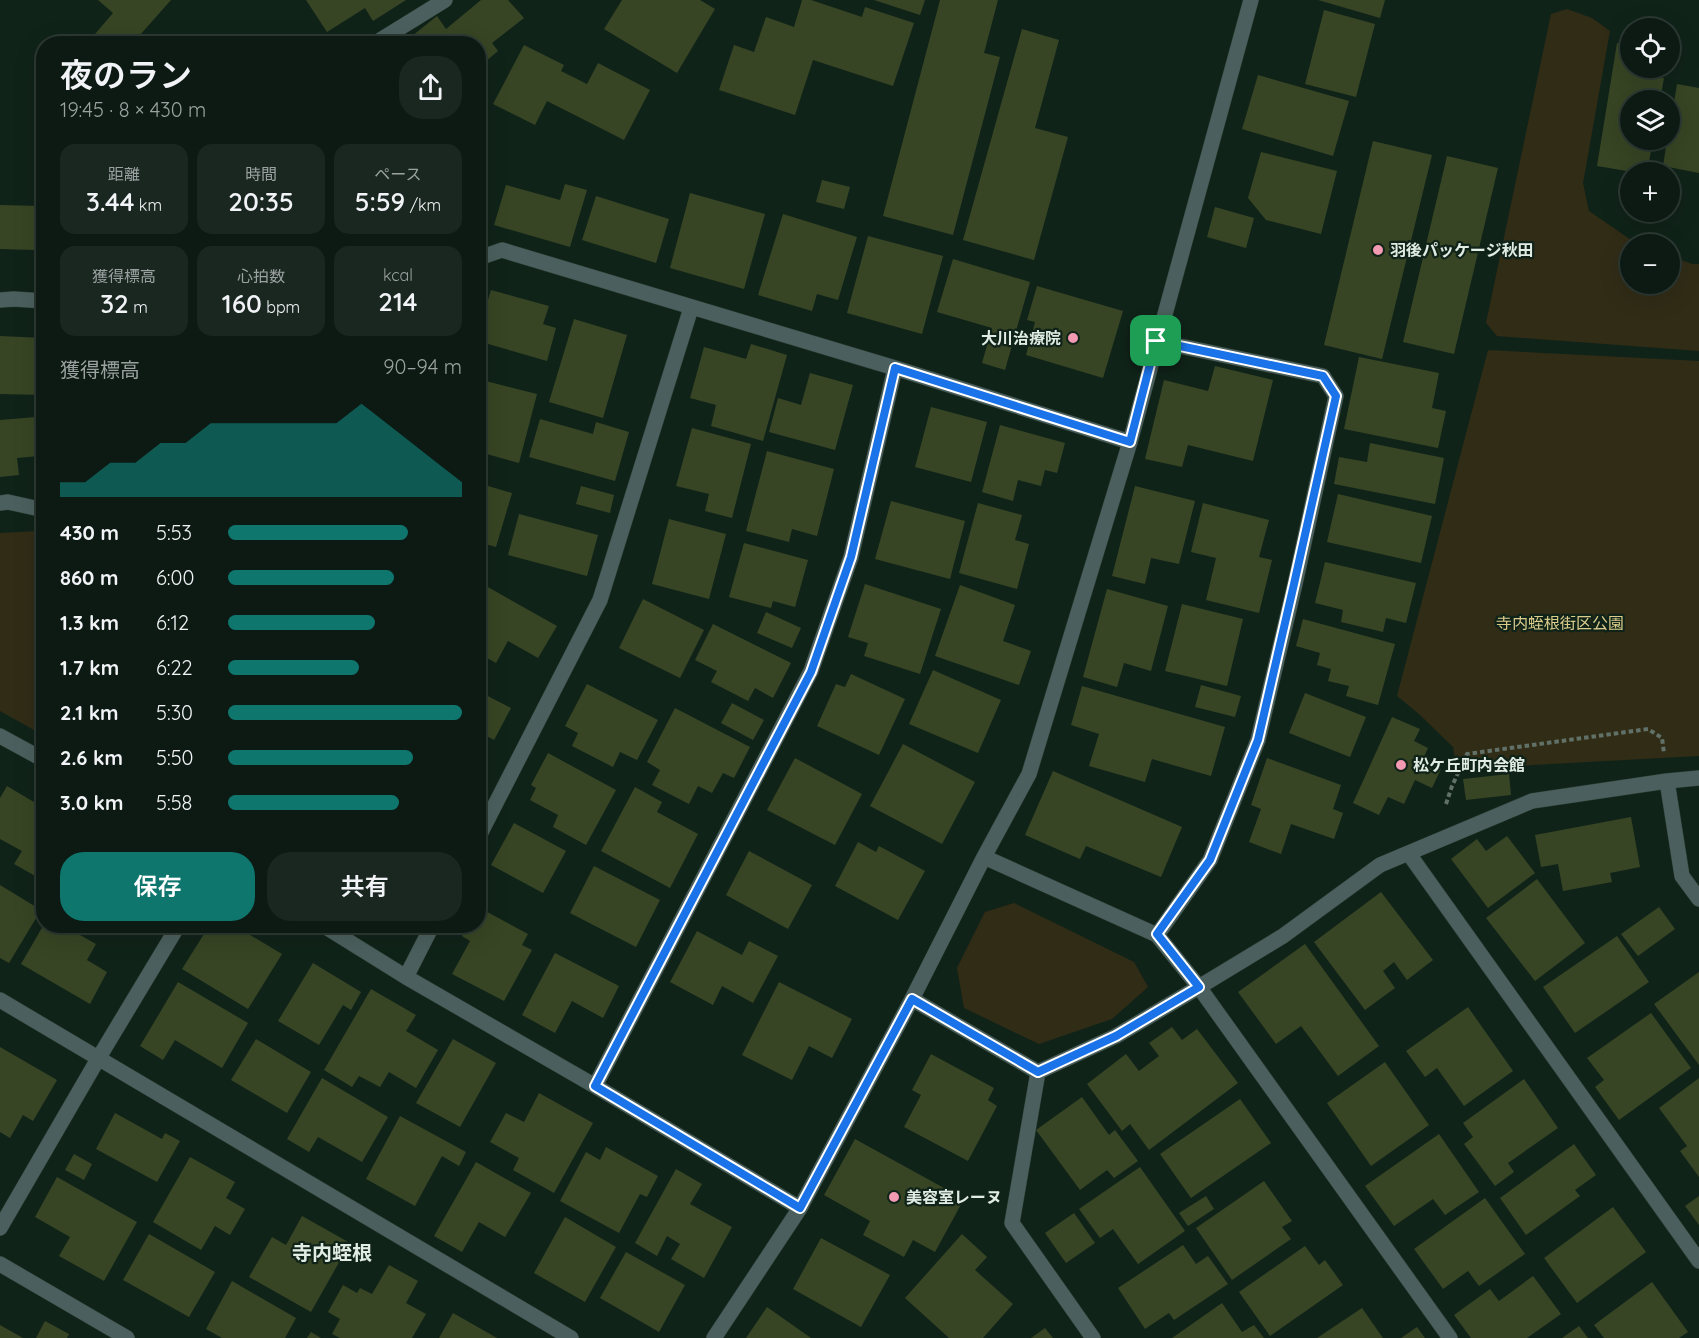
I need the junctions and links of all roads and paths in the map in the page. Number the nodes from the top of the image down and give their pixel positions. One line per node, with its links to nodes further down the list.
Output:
1 (445, 0): 3 (street)
2 (1251, 0): 8 (street)
3 (387, 36)
4 (486, 256): 7 (street)
5 (0, 300): 6 (street)
6 (36, 300)
7 (691, 308): 9 (street); 17 (street)
8 (1156, 341): 10 (street); 25 (street)
9 (895, 368): 10 (street); 32 (street)
10 (1130, 442): 20 (street)
11 (0, 503): 12 (street)
12 (36, 508)
13 (0, 736): 14 (street)
14 (36, 756)
15 (1699, 778): 16 (street)
16 (1667, 781): 18 (street); 18 (path); 21 (street)
17 (486, 822)
18 (1433, 844): 19 (street)
19 (1409, 854): 27 (street); 35 (street)
20 (984, 857): 25 (street); 28 (street)
21 (1699, 899)
22 (174, 933): 30 (street)
23 (335, 933): 26 (street)
24 (428, 933): 26 (street)
25 (1157, 934): 27 (street)
26 (406, 976): 32 (street)
27 (1199, 987): 31 (street); 41 (street)
28 (912, 999): 31 (street); 33 (street)
29 (0, 1000): 30 (street)
30 (98, 1059): 34 (street); 38 (street)
31 (1038, 1072): 40 (street)
32 (595, 1086): 33 (street)
33 (800, 1208): 39 (street)
34 (0, 1228)
35 (1699, 1261)
36 (0, 1264): 37 (street)
37 (127, 1338)
38 (571, 1338)
39 (714, 1338)
40 (1094, 1338)
41 (1450, 1338)

